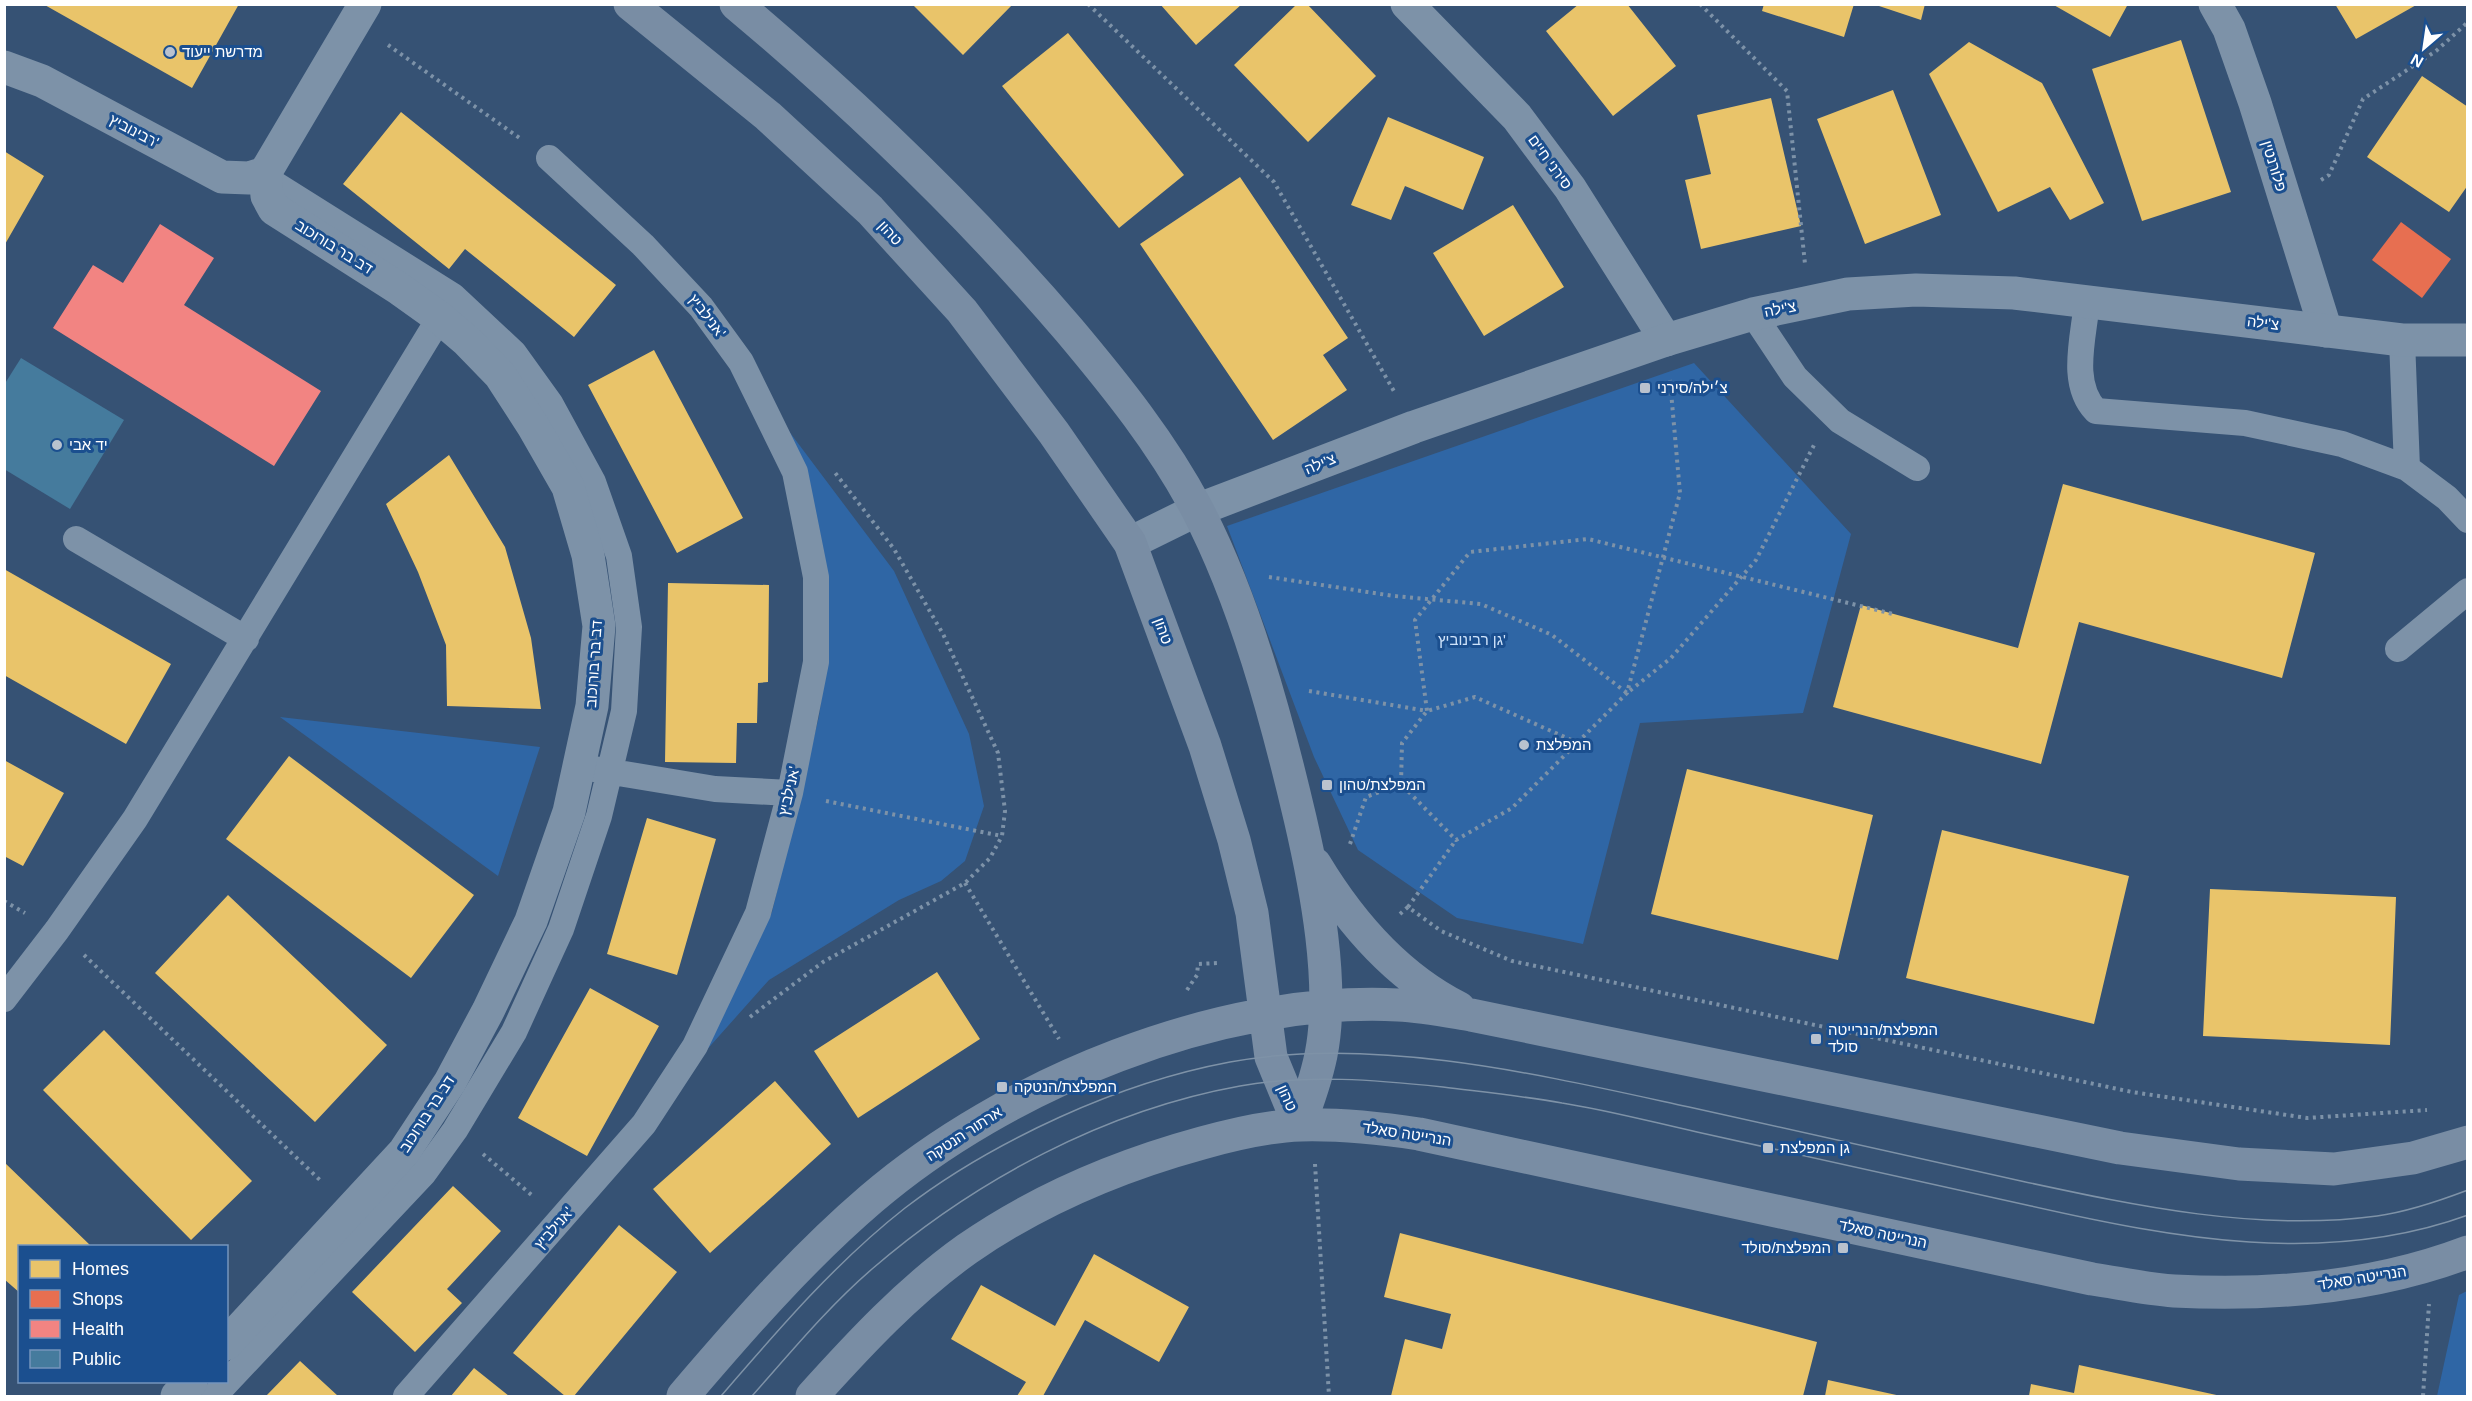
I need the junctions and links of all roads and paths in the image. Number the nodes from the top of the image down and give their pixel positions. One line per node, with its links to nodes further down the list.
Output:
1 (630, 4): 29 (main road, טהון)
2 (736, 4): 26 (main road, טהון)
3 (1088, 4): 22 (path)
4 (1407, 4): 18 (street, סירני חיים)
5 (1700, 4): 14 (path)
6 (2215, 4): 12 (street, פלורנטין)
7 (360, 13): 10 (path); 11 (street)
8 (2468, 22): 12 (path)
9 (4, 67): 11 (street, רבינוביץ')
10 (549, 158): 41 (lane, אנילביץ')
11 (266, 173): 15 (street, דב בר בורוכוב)
12 (2287, 205): 17 (street, פלורנטין)
13 (2088, 302): 14 (street, צ'ילה); 17 (street, צ'ילה); 25 (lane)
14 (1809, 303): 16 (street, צ'ילה)
15 (447, 307): 33 (lane); 39 (street, דב בר בורוכוב)
16 (1753, 314): 18 (street, צ'ילה); 21 (lane)
17 (2326, 331): 19 (street, צ'ילה)
18 (1666, 340): 22 (street, צ'ילה); 36 (path)
19 (2402, 340): 20 (street, צ'ילה); 25 (lane)
20 (2468, 340)
21 (1830, 412): 24 (lane); 36 (path)
22 (1414, 427): 26 (street, צ'ילה)
23 (830, 467): 42 (path)
24 (1917, 468)
25 (2407, 468): 27 (lane)
26 (1197, 510): 29 (street, צ'ילה); 30 (main road, טהון)
27 (2468, 520)
28 (76, 539): 33 (lane)
29 (1130, 543): 53 (main road, טהון)
30 (1224, 570): 35 (main road, טהון); 36 (path)
31 (2468, 591): 34 (lane)
32 (1893, 614): 37 (path)
33 (246, 639): 49 (lane)
34 (2398, 649)
35 (1264, 684): 37 (path); 44 (main road, טהון)
36 (1628, 693): 38 (path)
37 (1427, 711): 38 (path); 40 (path)
38 (1578, 742): 43 (path)
39 (594, 770): 41 (lane); 59 (lane); 62 (street, דב בר בורוכוב)
40 (1401, 784): 43 (path); 46 (path)
41 (790, 793): 42 (path); 63 (lane, אנילביץ')
42 (1002, 837): 45 (path)
43 (1456, 840): 48 (path)
44 (1308, 852): 46 (main road); 52 (main road, טהון)
45 (965, 883): 55 (path); 56 (path)
46 (1332, 892): 50 (main road)
47 (4, 902): 49 (path)
48 (1408, 907): 50 (path); 57 (path)
49 (57, 930): 51 (lane); 62 (path)
50 (1373, 940): 54 (main road)
51 (4, 999)
52 (1326, 1008): 53 (main road, ארתור הנטקה); 54 (main road); 58 (main road, טהון)
53 (1265, 1015): 58 (main road, טהון); 73 (main road, ארתור הנטקה)
54 (1471, 1015): 60 (main road)
55 (742, 1025)
56 (1062, 1044)
57 (2438, 1109)
58 (1299, 1125): 65 (main road, הנרייטה סאלד); 74 (main road)
59 (454, 1130): 63 (path); 67 (lane)
60 (2468, 1142)
61 (1315, 1159): 75 (path)
62 (352, 1210): 66 (street, דב בר בורוכוב)
63 (561, 1219): 72 (lane, אנילביץ')
64 (2468, 1252): 65 (main road, הנרייטה סאלד)
65 (2431, 1266): 76 (path)
66 (228, 1342)
67 (228, 1381)
68 (190, 1383): 70 (street)
69 (226, 1383): 71 (lane)
70 (177, 1396)
71 (214, 1396)
72 (406, 1396)
73 (683, 1396)
74 (812, 1396)
75 (1329, 1396)
76 (2423, 1396)

